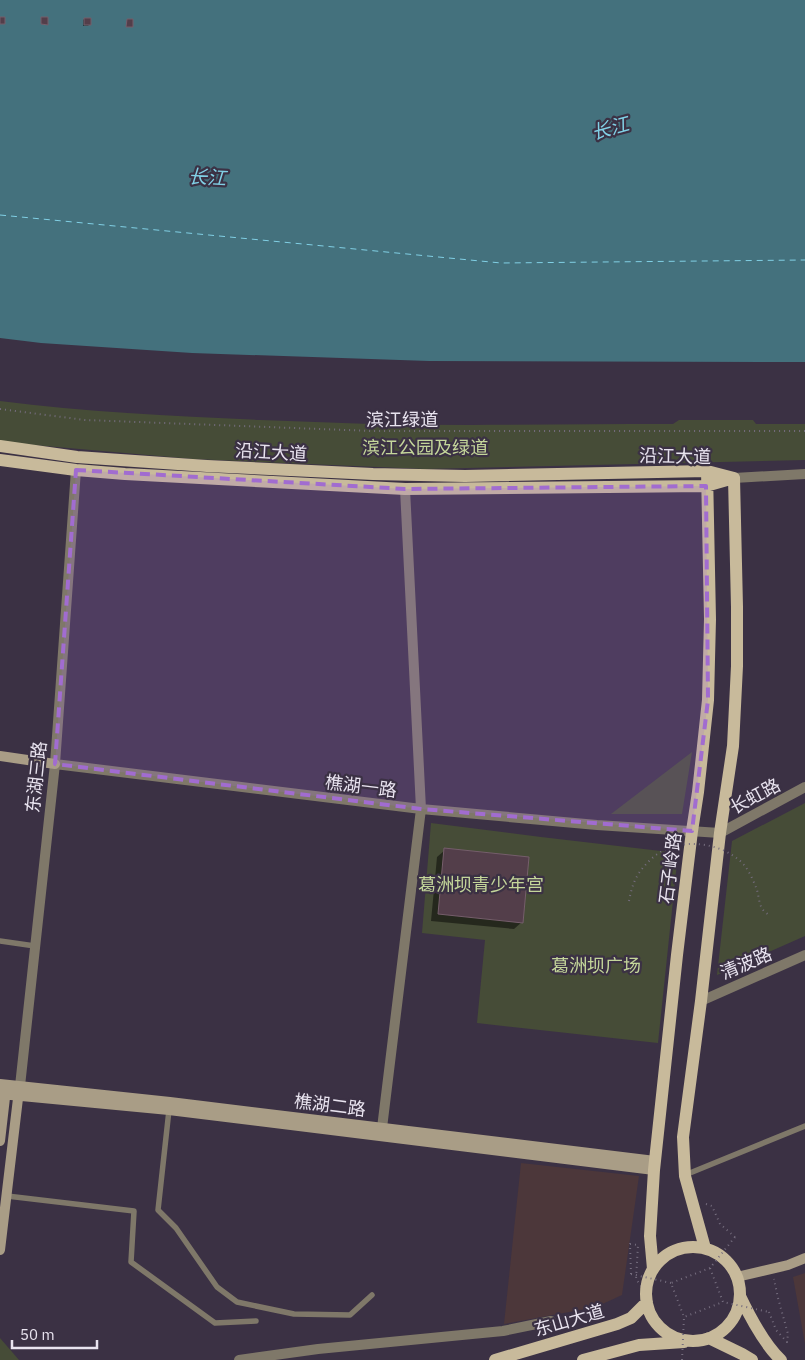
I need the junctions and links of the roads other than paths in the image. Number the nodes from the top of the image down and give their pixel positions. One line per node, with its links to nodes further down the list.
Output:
1 (0, 446): 4 (main road, 沿江大道)
2 (0, 460): 3 (main road, 沿江大道)
3 (76, 470): 8 (main road, 沿江大道); 10 (street, 东湖三路)
4 (707, 471): 6 (main road, 沿江大道); 7 (main road, 石子岭路)
5 (805, 474): 6 (street)
6 (734, 478): 7 (main road, 沿江大道); 14 (main road)
7 (706, 486): 8 (main road, 沿江大道); 13 (main road, 石子岭路)
8 (404, 489): 12 (street)
9 (0, 756): 10 (main road, 樵湖一路)
10 (55, 764): 12 (street, 樵湖一路); 16 (street, 东湖三路)
11 (805, 787): 14 (street, 长虹路)
12 (421, 809): 13 (street, 樵湖一路); 23 (street)
13 (692, 831): 14 (street, 樵湖一路); 25 (main road, 石子岭路)
14 (720, 833): 18 (main road)
15 (0, 941): 16 (lane)
16 (35, 946): 20 (street, 东湖三路)
17 (805, 955): 18 (street, 清波路)
18 (701, 1000): 26 (main road)
19 (3, 1089): 20 (main road, 樵湖二路); 24 (main road)
20 (19, 1091): 21 (main road, 樵湖二路); 23 (main road, 樵湖二路); 27 (main road)
21 (169, 1110): 25 (main road, 樵湖二路); 33 (lane)
22 (805, 1126): 26 (lane)
23 (382, 1128): 25 (main road, 樵湖二路)
24 (0, 1141)
25 (655, 1166): 31 (main road, 石子岭路)
26 (685, 1175): 28 (main road)
27 (7, 1196): 29 (main road); 36 (lane)
28 (705, 1248): 31 (main road); 32 (main road)
29 (0, 1250)
30 (805, 1258): 32 (main road)
31 (653, 1269): 35 (main road)
32 (737, 1278): 34 (main road)
33 (372, 1295)
34 (740, 1296): 38 (main road); 44 (main road)
35 (646, 1297): 39 (main road); 41 (main road, 东山大道)
36 (256, 1321)
37 (552, 1321): 40 (street)
38 (709, 1338): 39 (main road); 43 (main road)
39 (691, 1341): 42 (main road)
40 (239, 1360)
41 (495, 1360)
42 (583, 1360)
43 (752, 1360)
44 (781, 1360)

